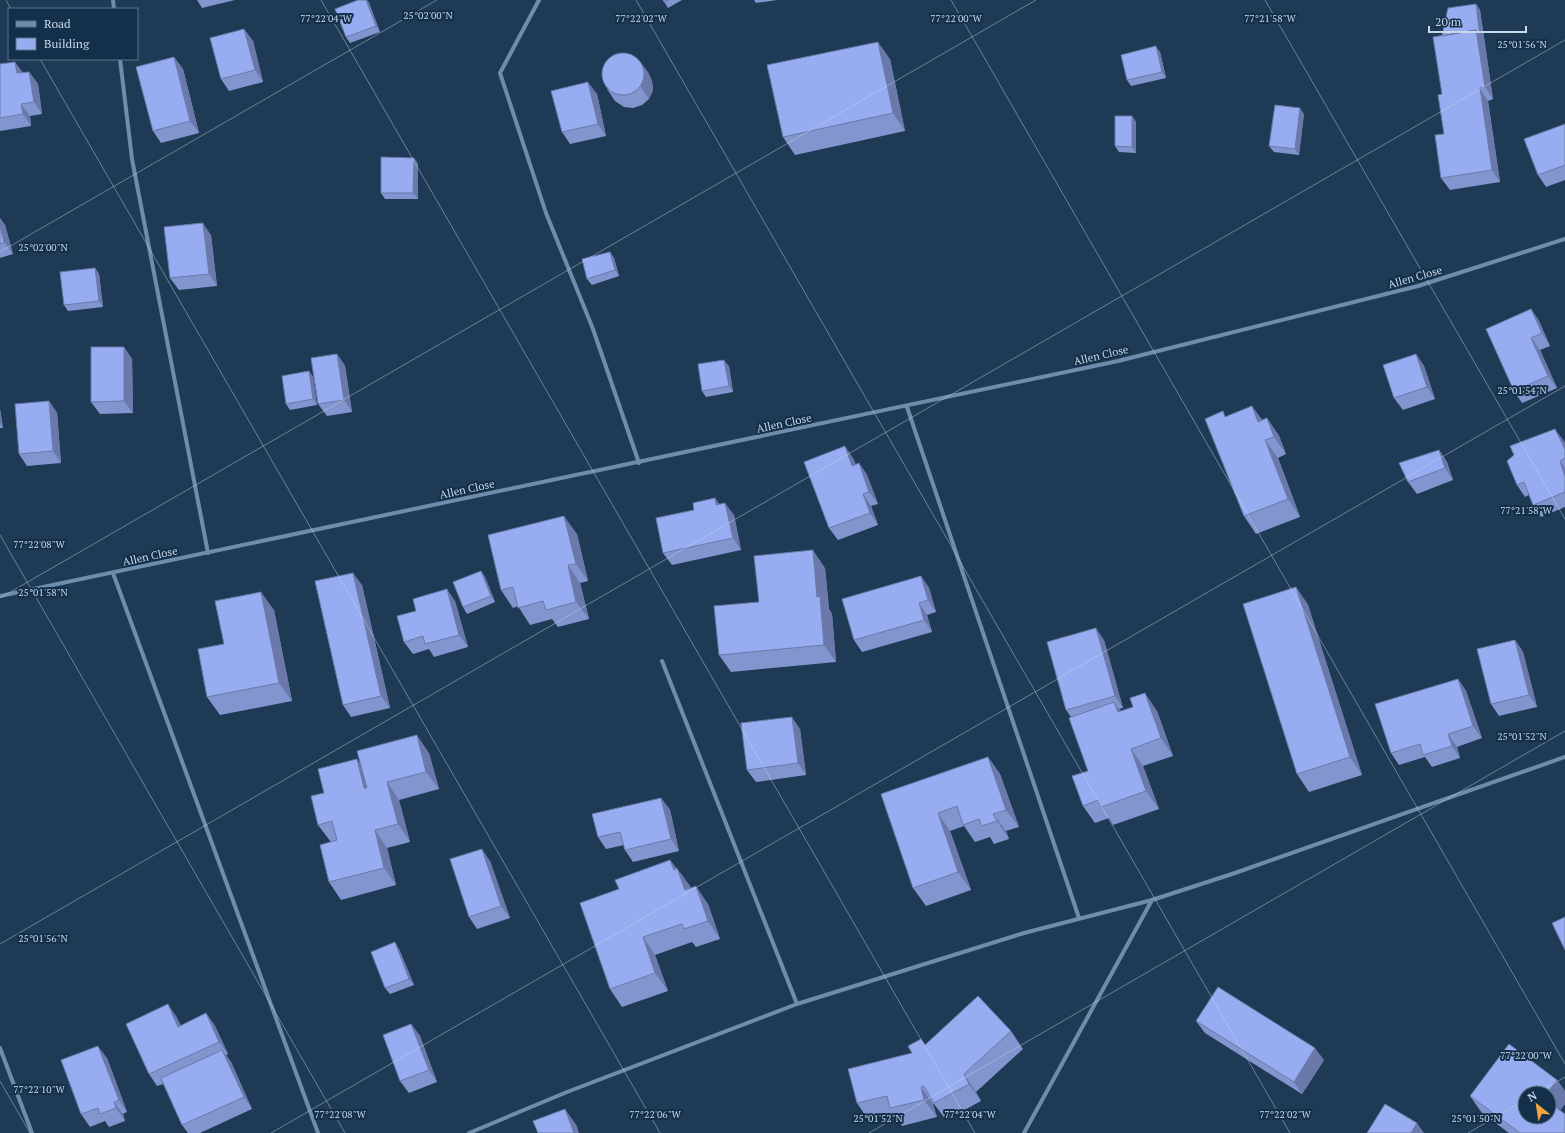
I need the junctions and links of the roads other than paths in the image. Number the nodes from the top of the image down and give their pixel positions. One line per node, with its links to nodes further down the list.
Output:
1 (539, 0): 5 (street)
2 (120, 60): 6 (street)
3 (1565, 239): 4 (street, Allen Close)
4 (907, 406): 5 (street, Allen Close); 12 (street)
5 (639, 463): 6 (street, Allen Close)
6 (208, 552): 7 (street, Allen Close)
7 (113, 573): 8 (street, Allen Close); 16 (street)
8 (0, 596)
9 (662, 661): 13 (street)
10 (1565, 758): 11 (street)
11 (1152, 900): 12 (street); 18 (street)
12 (1079, 918): 13 (street)
13 (797, 1004): 17 (street)
14 (0, 1048): 15 (street)
15 (32, 1133)
16 (318, 1133)
17 (469, 1133)
18 (1024, 1133)

